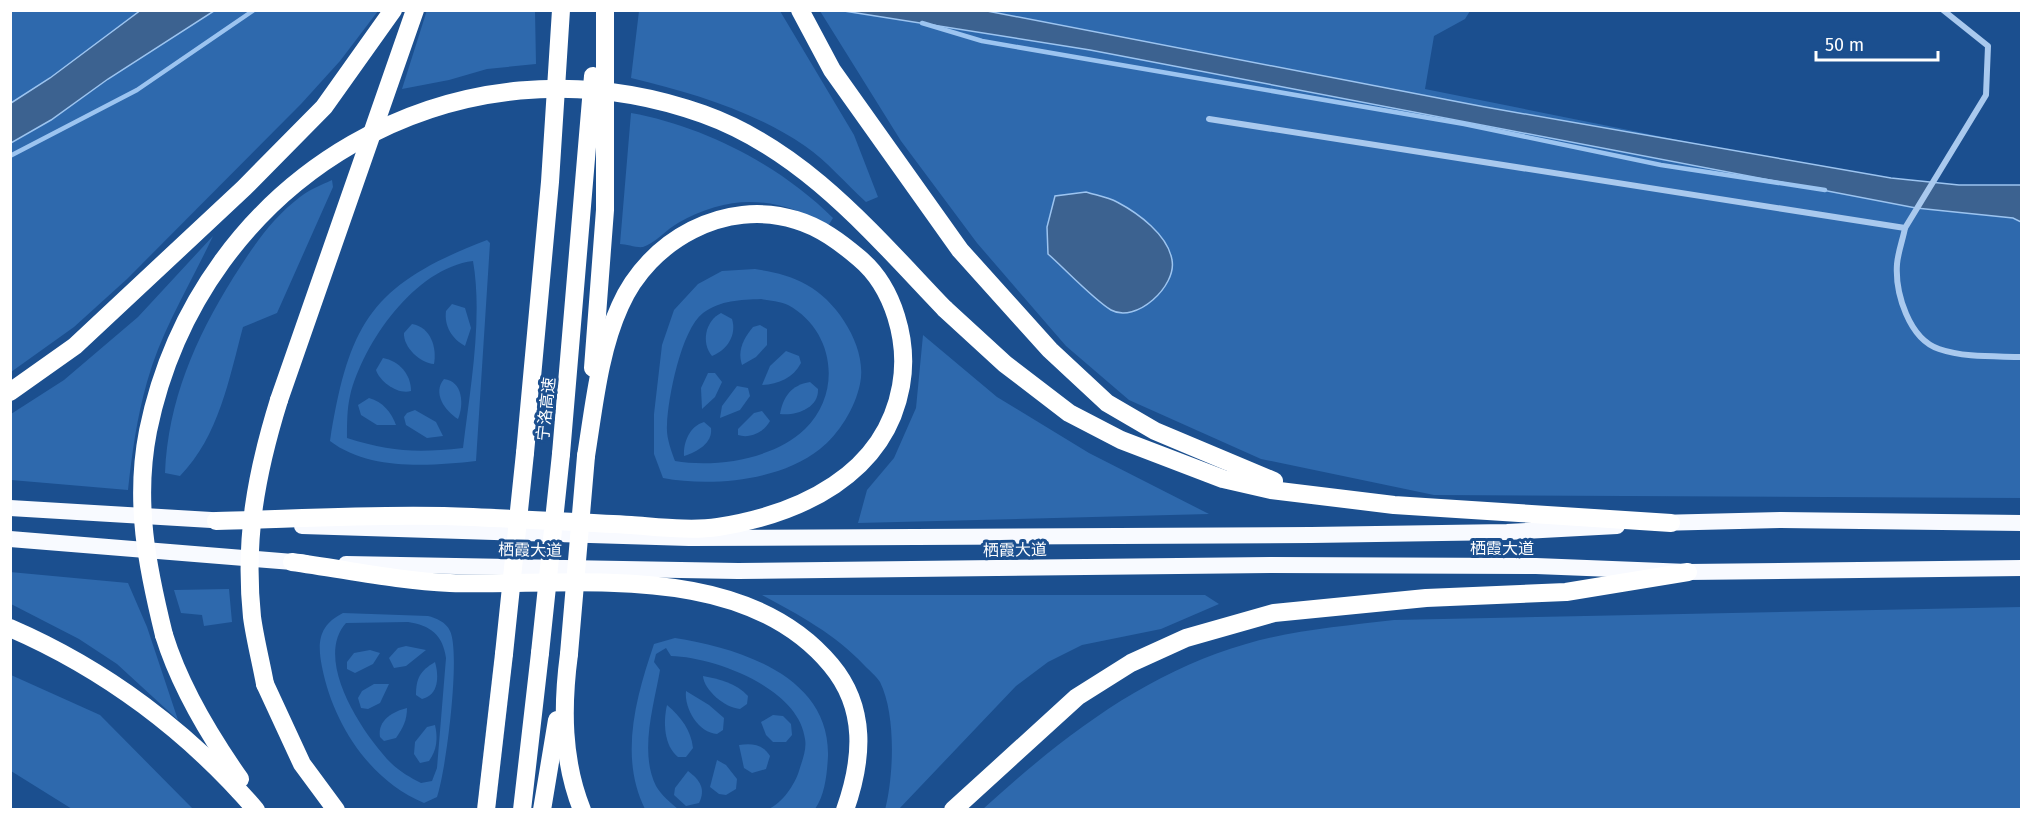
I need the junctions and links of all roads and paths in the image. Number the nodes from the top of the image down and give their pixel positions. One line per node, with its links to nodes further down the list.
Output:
1 (393, 10): 11 (highway)
2 (415, 10): 26 (highway, bridge)
3 (561, 10): 27 (highway, 宁洛高速, bridge)
4 (598, 10): 28 (highway, 宁洛高速, bridge)
5 (605, 10): 12 (highway)
6 (800, 10): 13 (highway)
7 (1943, 10): 9 (street)
8 (1209, 119): 9 (street)
9 (1905, 228): 10 (street)
10 (2022, 357)
11 (10, 392)
12 (586, 456): 15 (highway); 23 (highway, bridge)
13 (1316, 494): 16 (highway); 25 (highway, bridge)
14 (10, 508): 15 (highway, 栖霞大道)
15 (216, 521): 16 (highway, 栖霞大道)
16 (1671, 523): 17 (highway, 栖霞大道)
17 (2022, 524)
18 (10, 539): 19 (highway, 栖霞大道)
19 (292, 562): 21 (highway, 栖霞大道); 31 (highway)
20 (2022, 568): 21 (highway, 栖霞大道)
21 (1688, 572): 32 (highway)
22 (10, 628): 24 (highway)
23 (566, 674): 29 (highway); 30 (highway)
24 (256, 810)
25 (262, 810)
26 (336, 810)
27 (486, 810)
28 (522, 810)
29 (542, 810)
30 (582, 810)
31 (845, 810)
32 (953, 810)

